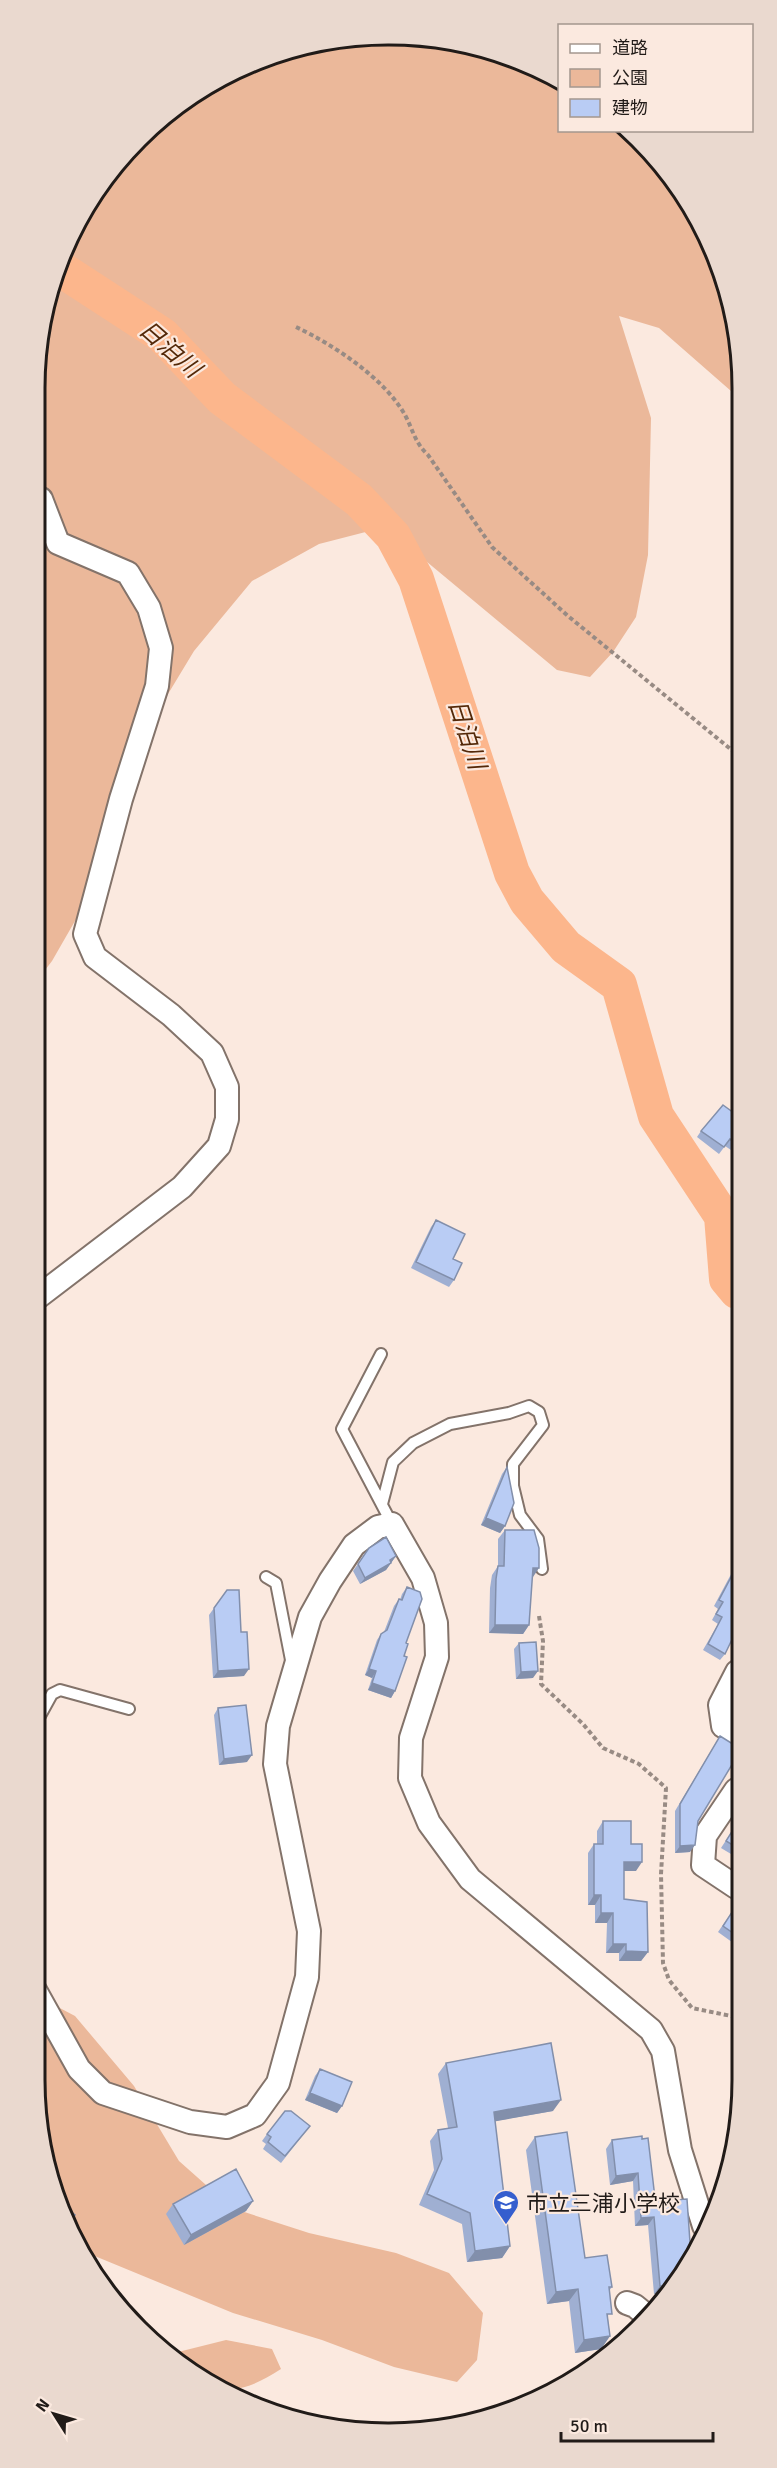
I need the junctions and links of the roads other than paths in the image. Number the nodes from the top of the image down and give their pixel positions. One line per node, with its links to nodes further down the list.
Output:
1 (45, 509): 2 (street)
2 (45, 1292)
3 (381, 1354): 4 (lane)
4 (382, 1504): 5 (lane); 6 (lane)
5 (392, 1524): 8 (street); 16 (street)
6 (542, 1569)
7 (267, 1577): 8 (lane)
8 (294, 1672): 15 (street)
9 (732, 1682): 12 (street)
10 (45, 1707): 11 (lane)
11 (129, 1708)
12 (732, 1732)
13 (732, 1796): 14 (street)
14 (732, 1884)
15 (45, 2007)
16 (702, 2220)

